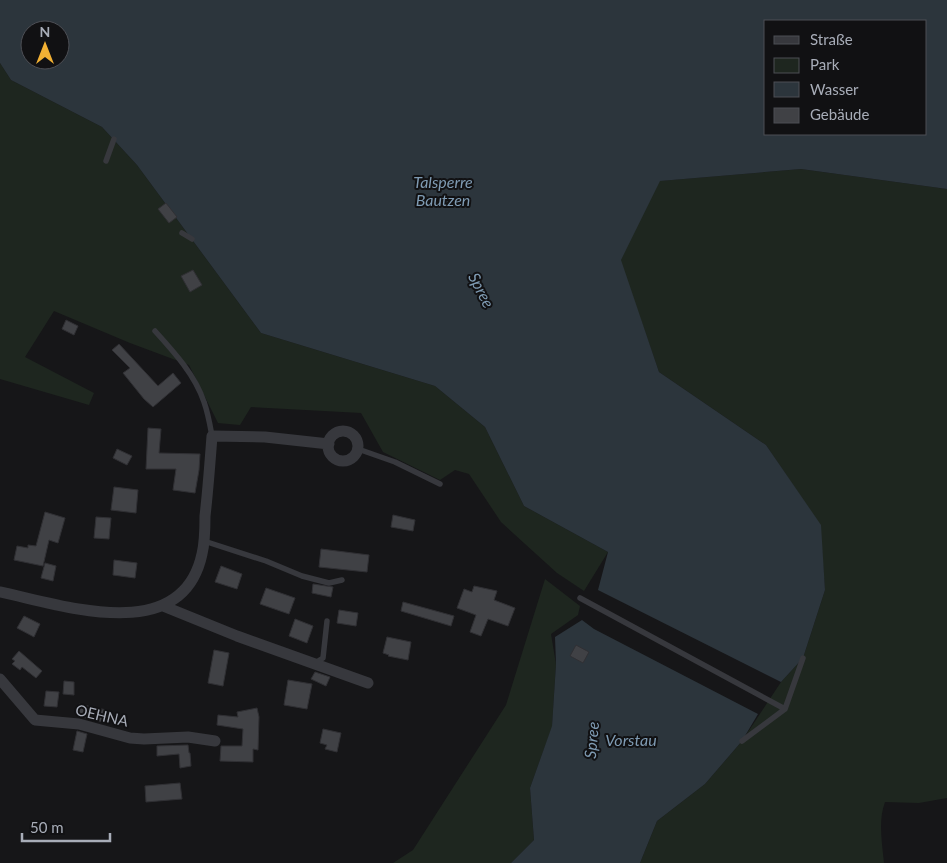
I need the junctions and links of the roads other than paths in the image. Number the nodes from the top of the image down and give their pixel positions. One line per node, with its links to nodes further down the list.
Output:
1 (114, 139): 2 (lane)
2 (106, 161)
3 (182, 233): 4 (lane)
4 (192, 239)
5 (155, 331): 6 (lane)
6 (212, 436): 7 (street); 10 (street)
7 (329, 444): 8 (street); 8 (street)
8 (358, 449): 9 (lane)
9 (440, 484)
10 (204, 541): 11 (lane); 14 (street)
11 (342, 580)
12 (0, 592): 14 (street)
13 (580, 598): 20 (lane)
14 (163, 606): 17 (street)
15 (327, 621): 17 (lane)
16 (803, 658): 20 (lane)
17 (313, 664): 19 (street)
18 (0, 679): 21 (street, OEHNA)
19 (368, 684)
20 (785, 709): 22 (lane)
21 (215, 741)
22 (742, 741)

